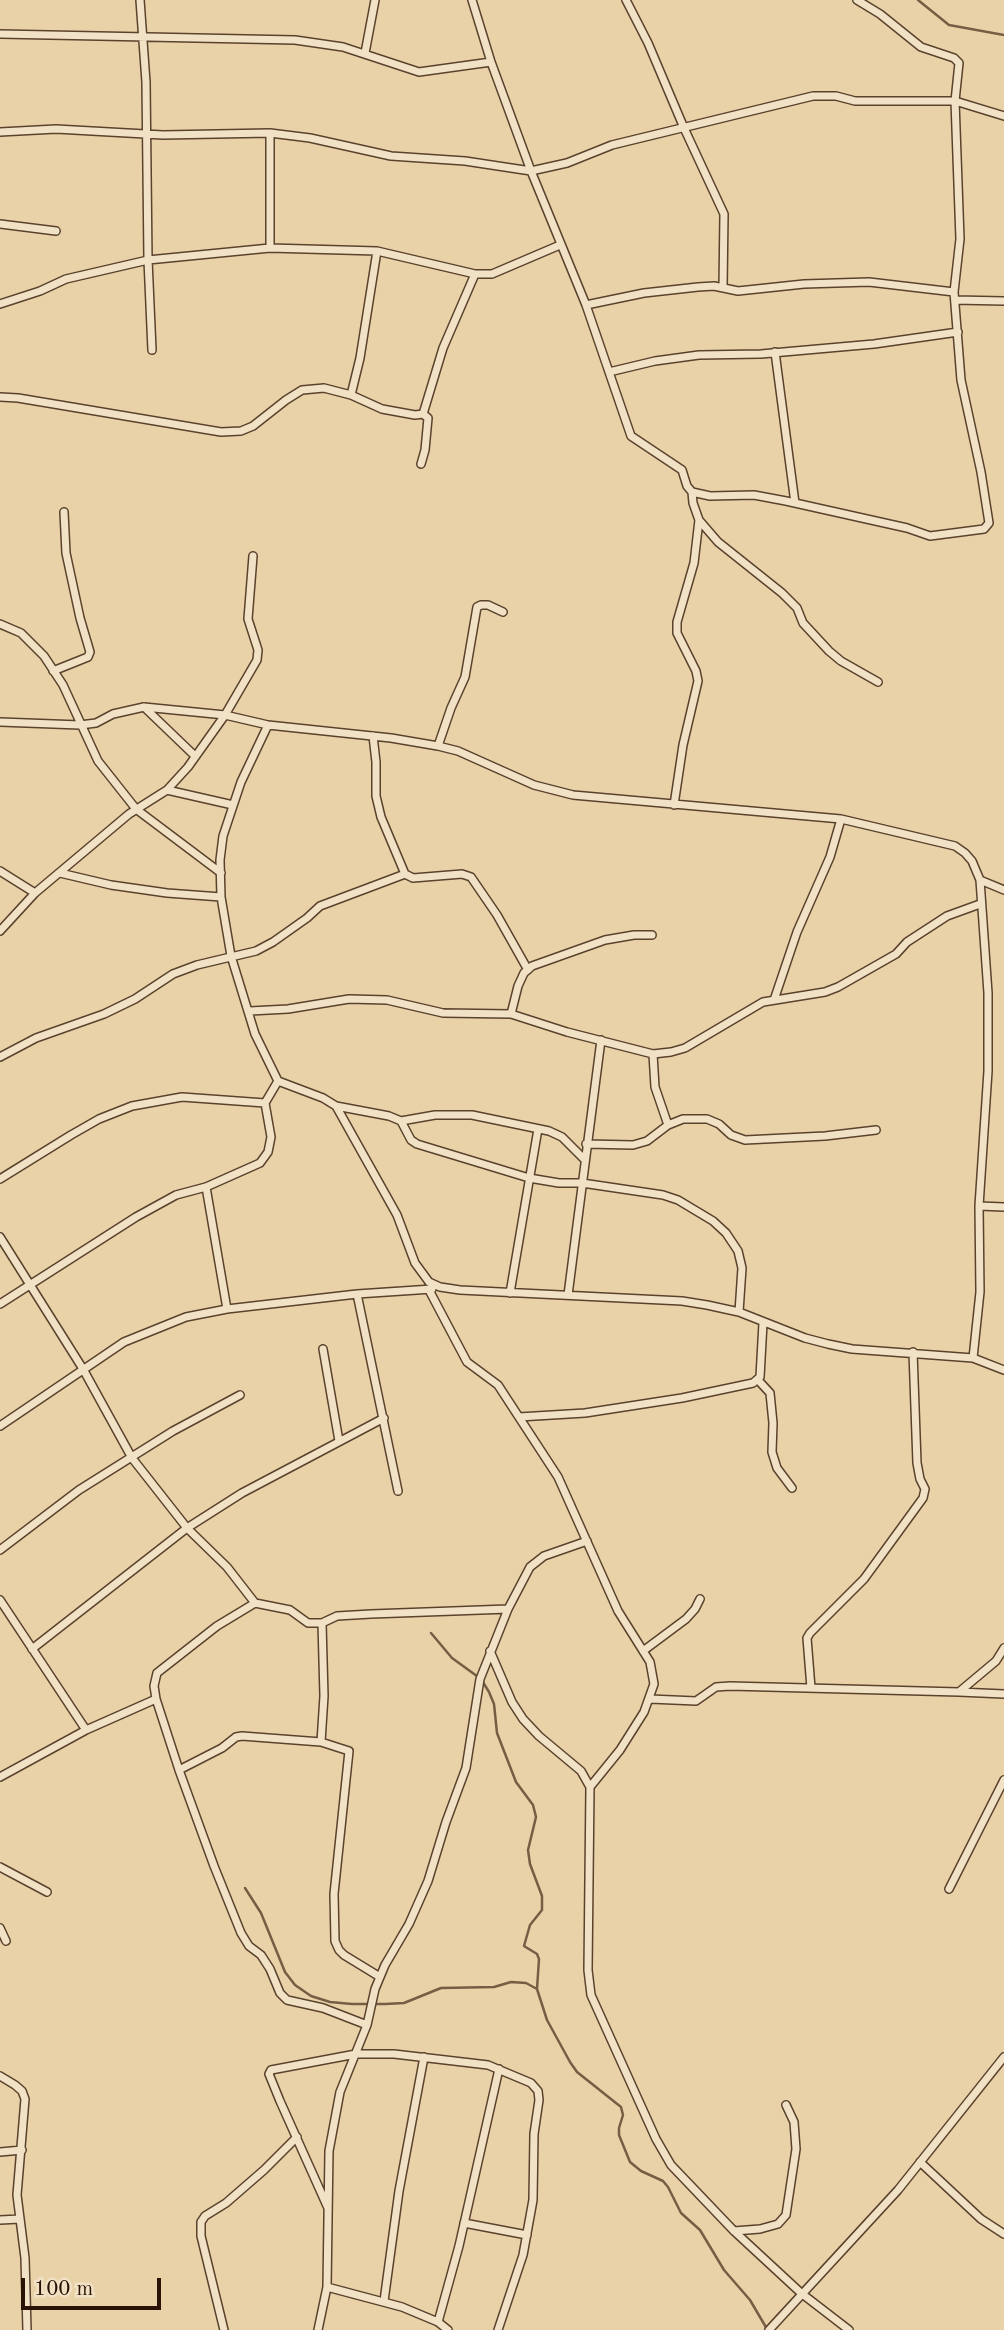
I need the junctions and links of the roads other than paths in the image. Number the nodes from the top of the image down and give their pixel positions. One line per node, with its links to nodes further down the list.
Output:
1 (140, 0): 7 (street)
2 (375, 0): 8 (street)
3 (472, 0): 9 (street)
4 (626, 0): 12 (street)
5 (856, 0): 10 (street)
6 (0, 34): 7 (street)
7 (142, 36): 8 (street); 14 (street)
8 (365, 53): 9 (street)
9 (491, 62): 16 (street)
10 (955, 101): 11 (street); 12 (street); 25 (street)
11 (1004, 116)
12 (684, 128): 16 (street); 24 (street)
13 (0, 132): 14 (street)
14 (146, 133): 15 (street); 22 (street)
15 (270, 133): 16 (street); 20 (street)
16 (531, 170): 19 (street)
17 (0, 224): 18 (street)
18 (56, 230)
19 (560, 245): 23 (street); 28 (street)
20 (270, 248): 21 (street); 22 (street)
21 (377, 251): 23 (street); 33 (street)
22 (148, 260): 27 (street); 30 (street)
23 (474, 274): 35 (street)
24 (723, 288): 25 (street); 28 (street)
25 (954, 296): 26 (street); 29 (street)
26 (1004, 301)
27 (0, 304)
28 (586, 305): 32 (street)
29 (958, 332): 31 (street); 38 (street)
30 (152, 350)
31 (775, 352): 32 (street); 38 (street)
32 (609, 372): 37 (street)
33 (351, 395): 34 (street); 35 (street)
34 (0, 397)
35 (423, 414): 36 (street)
36 (421, 464)
37 (692, 492): 38 (street); 40 (street)
38 (795, 503)
39 (64, 512): 44 (street)
40 (699, 520): 45 (street); 56 (street)
41 (253, 556): 47 (street)
42 (503, 611): 52 (street)
43 (0, 624): 44 (street)
44 (53, 671): 49 (street)
45 (878, 682)
46 (144, 707): 47 (street); 49 (street); 53 (street)
47 (225, 715): 50 (street); 53 (street)
48 (0, 722): 49 (street)
49 (80, 725): 57 (street)
50 (268, 725): 51 (street); 55 (street)
51 (373, 736): 52 (street); 62 (street)
52 (438, 746): 56 (street)
53 (195, 756): 54 (street)
54 (167, 790): 55 (street); 57 (street)
55 (233, 805): 61 (street)
56 (674, 805): 58 (street)
57 (136, 809): 60 (street); 61 (street)
58 (841, 819): 63 (street); 72 (street)
59 (0, 871): 65 (street)
60 (61, 873): 65 (street); 66 (street)
61 (221, 873): 66 (street)
62 (405, 874): 70 (street); 71 (street)
63 (980, 880): 64 (street); 67 (street)
64 (1004, 890)
65 (35, 893): 68 (street)
66 (221, 897): 70 (street)
67 (981, 904): 72 (street); 91 (street)
68 (0, 931)
69 (652, 935): 71 (street)
70 (231, 956): 73 (street); 77 (street)
71 (528, 970): 74 (street)
72 (774, 1000): 76 (street)
73 (250, 1011): 74 (street); 78 (street)
74 (511, 1014): 75 (street)
75 (601, 1040): 76 (street); 85 (street)
76 (653, 1054): 82 (street)
77 (0, 1058)
78 (278, 1081): 79 (street); 80 (street)
79 (265, 1103): 88 (street); 90 (street)
80 (336, 1106): 81 (street); 95 (street)
81 (401, 1121): 83 (street); 87 (street)
82 (667, 1125): 84 (street); 85 (street)
83 (538, 1129): 86 (street); 87 (street)
84 (876, 1130)
85 (586, 1144): 86 (street)
86 (584, 1159): 89 (street)
87 (529, 1178): 89 (street); 97 (street)
88 (0, 1180)
89 (582, 1182): 99 (street); 102 (street)
90 (206, 1187): 94 (street); 101 (street)
91 (979, 1206): 92 (street); 106 (street)
92 (1004, 1207)
93 (0, 1237): 94 (street)
94 (30, 1284): 100 (street); 107 (street)
95 (440, 1287): 96 (street); 97 (street)
96 (429, 1290): 98 (street); 111 (street)
97 (510, 1293): 99 (street)
98 (357, 1294): 101 (street); 112 (street)
99 (568, 1295): 102 (street)
100 (0, 1304)
101 (226, 1309): 107 (street)
102 (739, 1312): 103 (street)
103 (764, 1323): 105 (street); 109 (street)
104 (323, 1349): 114 (street)
105 (913, 1352): 106 (street); 130 (street)
106 (973, 1358): 108 (street)
107 (83, 1369): 113 (street); 115 (street)
108 (1004, 1370)
109 (758, 1380): 111 (street); 116 (street)
110 (240, 1395): 115 (street)
111 (519, 1416): 119 (street)
112 (384, 1418): 114 (street); 117 (street)
113 (0, 1426)
114 (339, 1441): 118 (street)
115 (132, 1458): 118 (street); 120 (street)
116 (792, 1488)
117 (398, 1491)
118 (187, 1528): 123 (street); 127 (street)
119 (587, 1541): 124 (street); 129 (street)
120 (0, 1550)
121 (700, 1599): 129 (street)
122 (0, 1600): 127 (street)
123 (255, 1603): 125 (street); 133 (street)
124 (508, 1609): 125 (street); 128 (street)
125 (322, 1623): 136 (street)
126 (1004, 1648): 131 (street)
127 (32, 1649): 135 (street)
128 (490, 1651): 140 (street); 146 (street)
129 (643, 1651): 134 (street)
130 (810, 1688): 131 (street); 134 (street)
131 (959, 1692): 132 (street)
132 (1004, 1694)
133 (156, 1699): 135 (street); 137 (street)
134 (650, 1699): 140 (street)
135 (86, 1730): 138 (street)
136 (321, 1742): 137 (street); 146 (street)
137 (179, 1770): 147 (street)
138 (0, 1777)
139 (1004, 1780): 142 (street)
140 (590, 1787): 162 (street)
141 (0, 1867): 143 (street)
142 (949, 1889)
143 (47, 1892)
144 (0, 1928): 145 (street)
145 (6, 1941)
146 (380, 1977): 147 (street)
147 (367, 2025): 148 (street)
148 (356, 2054): 149 (street); 154 (street); 158 (street)
149 (424, 2057): 151 (street); 167 (street)
150 (1004, 2057): 157 (street)
151 (499, 2069): 161 (street); 164 (street)
152 (0, 2076): 155 (street)
153 (786, 2105): 162 (street)
154 (297, 2137): 158 (street); 170 (street)
155 (22, 2150): 156 (street); 159 (street)
156 (0, 2152)
157 (920, 2162): 163 (street); 166 (street)
158 (329, 2211): 165 (street)
159 (20, 2219): 160 (street); 169 (street)
160 (0, 2220)
161 (464, 2223): 164 (street); 168 (street)
162 (734, 2231): 166 (street)
163 (1004, 2234)
164 (527, 2235): 173 (street)
165 (327, 2287): 167 (street); 171 (street)
166 (801, 2293): 174 (street); 175 (street)
167 (384, 2301): 168 (street)
168 (438, 2322): 172 (street)
169 (27, 2330)
170 (224, 2330)
171 (318, 2330)
172 (448, 2330)
173 (498, 2330)
174 (769, 2330)
175 (849, 2330)

